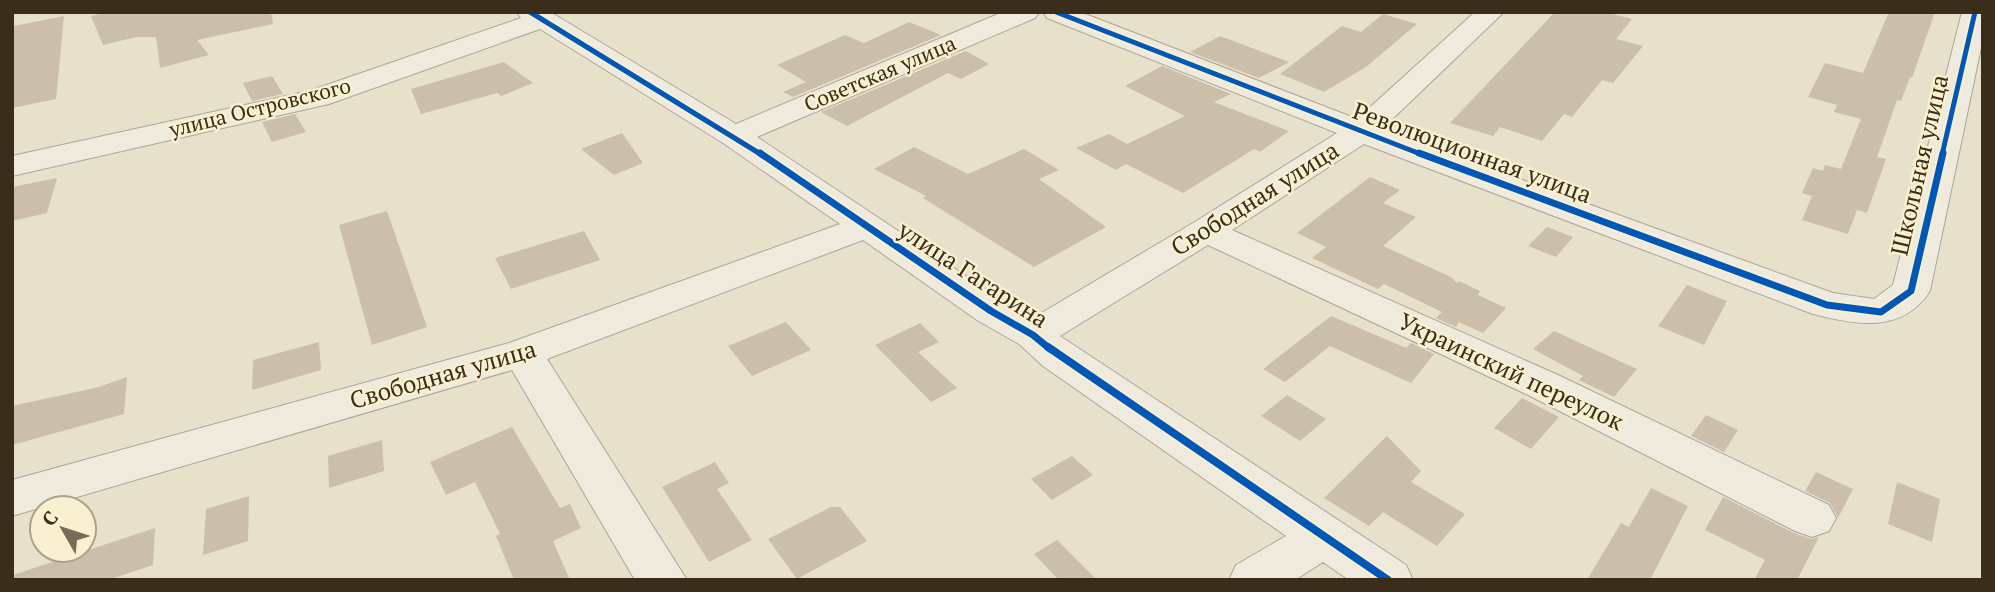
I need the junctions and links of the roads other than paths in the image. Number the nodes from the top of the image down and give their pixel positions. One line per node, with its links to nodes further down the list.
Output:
1 (1026, 12): 7 (street, Советская улица)
2 (1056, 12): 6 (street, Революционная улица)
3 (1491, 12): 6 (street, Свободная улица)
4 (1975, 12): 11 (street, Школьная улица)
5 (537, 16): 7 (street, улица Гагарина); 8 (street, улица Островского)
6 (1361, 132): 10 (street, Свободная улица); 11 (street, Революционная улица)
7 (734, 136): 9 (street, улица Гагарина)
8 (12, 166)
9 (865, 227): 12 (street, улица Гагарина); 13 (street, Свободная улица)
10 (1206, 231): 12 (street, Свободная улица); 15 (street, Украинский переулок)
11 (1881, 312)
12 (1033, 335): 16 (street, улица Гагарина)
13 (523, 353): 14 (street, Свободная улица); 17 (street)
14 (12, 498)
15 (1812, 519)
16 (1325, 536): 18 (street); 19 (street, улица Гагарина)
17 (662, 580)
18 (1254, 580)
19 (1388, 580)

